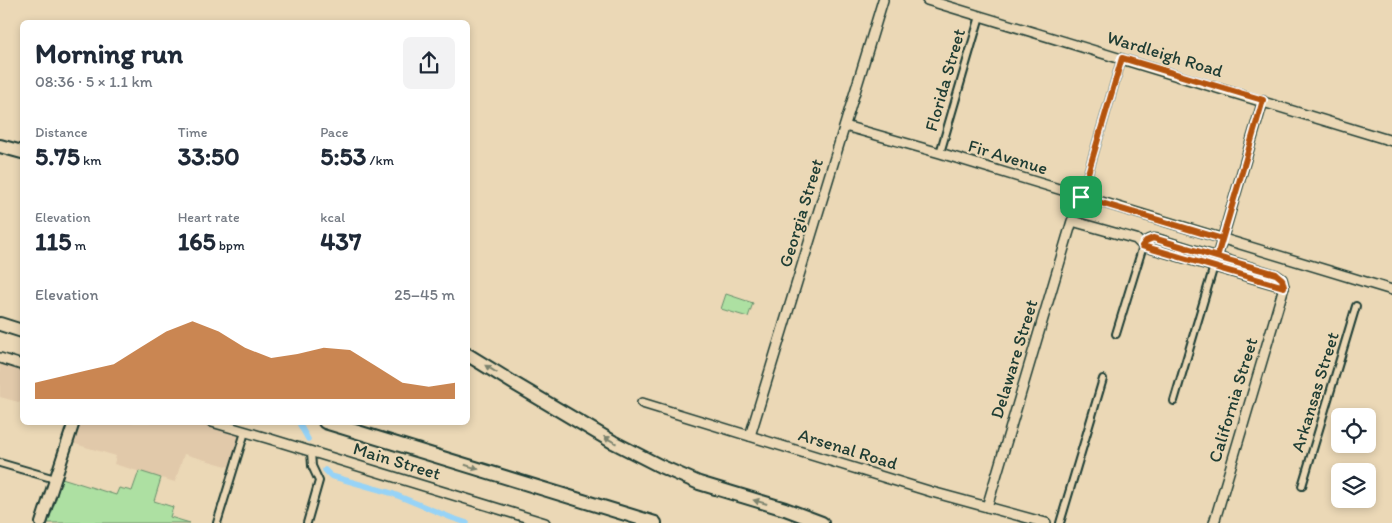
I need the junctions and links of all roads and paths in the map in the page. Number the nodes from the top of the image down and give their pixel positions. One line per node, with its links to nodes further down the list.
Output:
1 (883, 0): 6 (street, Georgia Street)
2 (928, 0): 3 (street, Wardleigh Road)
3 (980, 16): 4 (street, Wardleigh Road); 10 (street, Florida Street)
4 (1122, 58): 5 (street, Wardleigh Road); 11 (street)
5 (1263, 100): 7 (street, Wardleigh Road); 12 (street)
6 (844, 126): 10 (street, Fir Avenue); 32 (street, Georgia Street)
7 (1392, 141)
8 (0, 146): 9 (highway)
9 (20, 151)
10 (940, 153): 11 (street, Fir Avenue)
11 (1081, 197): 12 (street, Fir Avenue)
12 (1222, 239): 14 (street); 17 (street, Fir Avenue)
13 (1142, 246): 14 (street); 15 (street); 21 (street); 37 (street, Delaware Street)
14 (1217, 257): 16 (street)
15 (1214, 266): 16 (street); 26 (street)
16 (1284, 287): 46 (street, California Street)
17 (1392, 290)
18 (1356, 306): 36 (street, Arkansas Street)
19 (0, 324): 20 (highway)
20 (20, 330)
21 (1116, 334)
22 (470, 355): 43 (highway, one-way to 22)
23 (0, 358): 24 (street)
24 (20, 364)
25 (1103, 380): 45 (street)
26 (1174, 401)
27 (642, 403): 32 (street, Arsenal Road)
28 (73, 425): 35 (main road)
29 (222, 425): 31 (street, Main Street)
30 (335, 425): 42 (highway, one-way to 42)
31 (245, 432): 33 (street, Main Street); 39 (street)
32 (750, 436): 37 (street, Arsenal Road)
33 (311, 452): 40 (street); 41 (street, Main Street)
34 (0, 463): 35 (street)
35 (55, 479): 38 (main road)
36 (1302, 486)
37 (987, 506): 44 (street, Arsenal Road)
38 (41, 523)
39 (218, 523)
40 (307, 523)
41 (545, 523)
42 (655, 523)
43 (822, 523)
44 (1046, 523)
45 (1060, 523)
46 (1214, 523)

